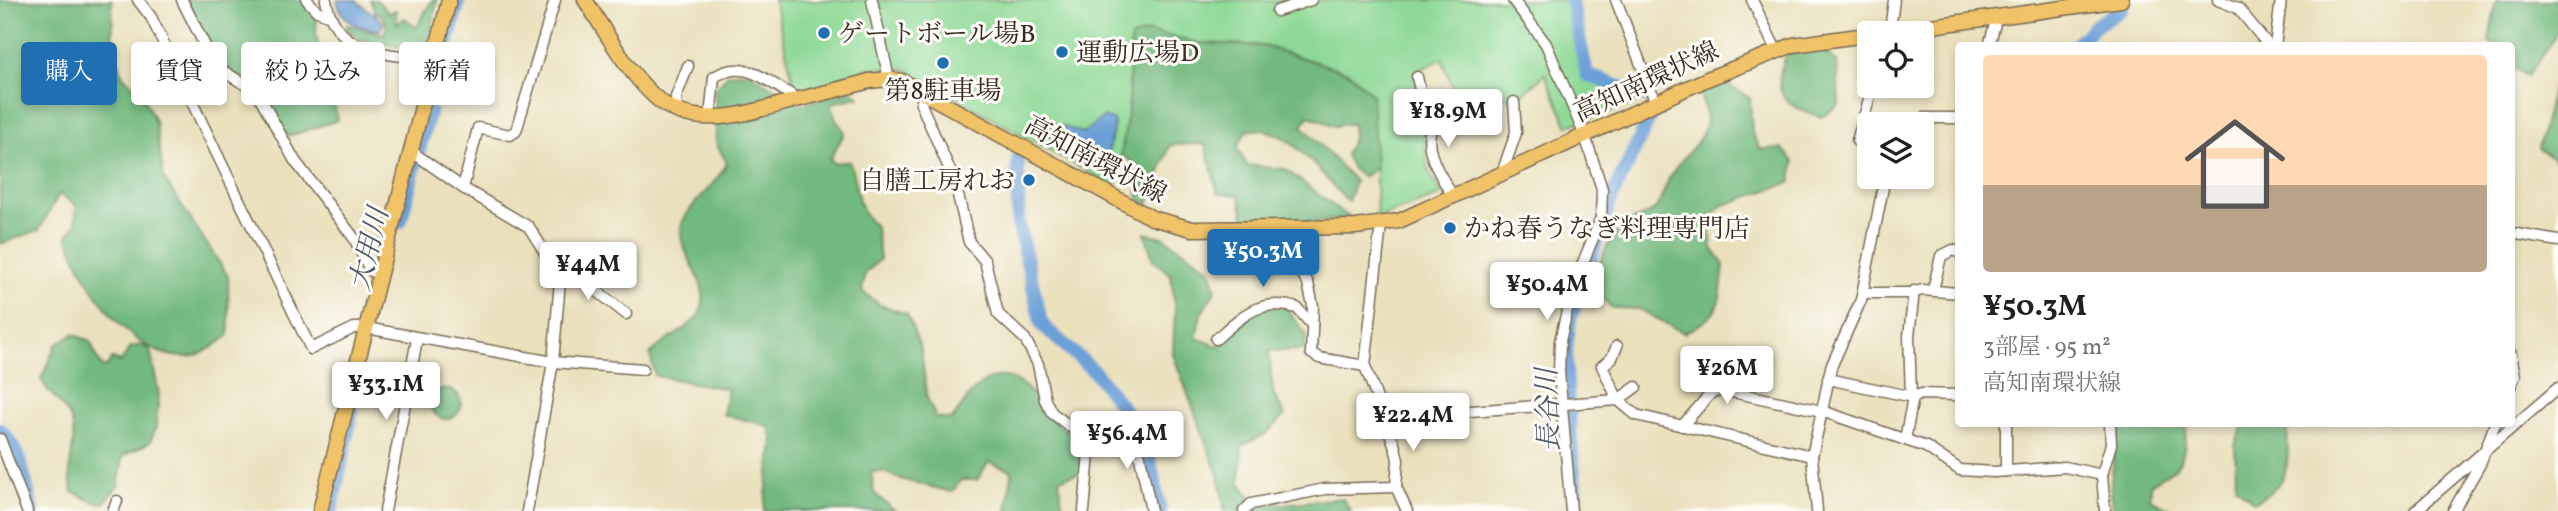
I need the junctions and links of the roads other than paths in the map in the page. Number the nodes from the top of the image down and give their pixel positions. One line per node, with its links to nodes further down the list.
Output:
1 (138, 0): 64 (street)
2 (182, 0): 57 (street)
3 (307, 0): 18 (street)
4 (326, 0): 18 (street)
5 (449, 0): 23 (main road)
6 (555, 0): 48 (street)
7 (585, 0): 40 (main road)
8 (872, 0): 33 (street)
9 (1311, 0): 17 (street)
10 (1513, 0): 45 (street)
11 (1616, 0): 37 (street)
12 (1752, 0): 27 (street)
13 (1894, 0): 20 (street)
14 (2120, 0): 19 (main road, 高知南環状線)
15 (2218, 0): 25 (street)
16 (2281, 0): 26 (street)
17 (1277, 11)
18 (328, 15): 28 (street)
19 (1997, 16): 21 (main road, 高知南環状線); 24 (street)
20 (1887, 21)
21 (1934, 25)
22 (1857, 35): 27 (main road, 高知南環状線)
23 (439, 42)
24 (1990, 42)
25 (2266, 42)
26 (2276, 42)
27 (1776, 50): 37 (main road, 高知南環状線)
28 (399, 55)
29 (718, 63): 31 (street)
30 (688, 66): 40 (street)
31 (714, 77): 35 (street); 41 (street)
32 (1417, 78): 44 (street)
33 (889, 79): 34 (main road, 高知南環状線); 35 (main road)
34 (925, 93): 52 (main road, 高知南環状線); 88 (street)
35 (799, 99): 41 (main road)
36 (1514, 103): 47 (street)
37 (1656, 103): 45 (main road, 高知南環状線)
38 (425, 105): 46 (main road)
39 (1438, 107): 44 (street)
40 (677, 111): 41 (main road)
41 (710, 118)
42 (1934, 118): 43 (street)
43 (1955, 118)
44 (1430, 132): 50 (street)
45 (1585, 136): 47 (main road, 高知南環状線); 77 (street)
46 (416, 154): 48 (street); 57 (main road)
47 (1501, 176): 50 (main road, 高知南環状線)
48 (463, 188): 56 (street)
49 (1883, 189): 60 (street)
50 (1454, 198): 51 (main road, 高知南環状線)
51 (1381, 225): 52 (main road, 高知南環状線); 69 (street)
52 (1297, 228): 63 (street)
53 (2515, 234): 54 (street)
54 (2558, 241)
55 (1955, 251): 58 (street)
56 (561, 269): 62 (street); 68 (street)
57 (379, 275): 64 (main road)
58 (1933, 290): 59 (street); 61 (street)
59 (1914, 291): 60 (street); 75 (street)
60 (1863, 293): 71 (street)
61 (1955, 293)
62 (626, 314)
63 (1312, 325): 66 (street); 69 (street)
64 (371, 329): 65 (street); 95 (main road)
65 (417, 339): 68 (street); 96 (street)
66 (1216, 339)
67 (1617, 346): 76 (street)
68 (554, 362): 70 (street); 97 (street)
69 (1365, 366): 79 (street)
70 (643, 369)
71 (1828, 379): 75 (street); 78 (street)
72 (1636, 387): 76 (street)
73 (2558, 388): 80 (street)
74 (1955, 395): 75 (street)
75 (1912, 397): 87 (street)
76 (1618, 400): 77 (street); 81 (street)
77 (1567, 404): 79 (street); 102 (street)
78 (1822, 411): 81 (street); 87 (street); 90 (street)
79 (1388, 424): 93 (street)
80 (2515, 425)
81 (1682, 426): 90 (street)
82 (2006, 427): 91 (street)
83 (2110, 427): 92 (street)
84 (2494, 427): 89 (street)
85 (2512, 427): 89 (street)
86 (0, 439): 94 (street)
87 (1905, 440): 91 (street)
88 (1089, 453): 98 (street); 99 (street)
89 (2482, 453): 105 (street); 106 (street)
90 (1812, 456): 103 (street)
91 (2006, 471): 92 (street)
92 (2102, 475): 104 (street)
93 (1396, 487): 100 (street); 101 (street)
94 (27, 511)
95 (320, 511)
96 (385, 511)
97 (527, 511)
98 (1084, 511)
99 (1151, 511)
100 (1244, 511)
101 (1407, 511)
102 (1571, 511)
103 (1817, 511)
104 (2105, 511)
105 (2415, 511)
106 (2452, 511)

